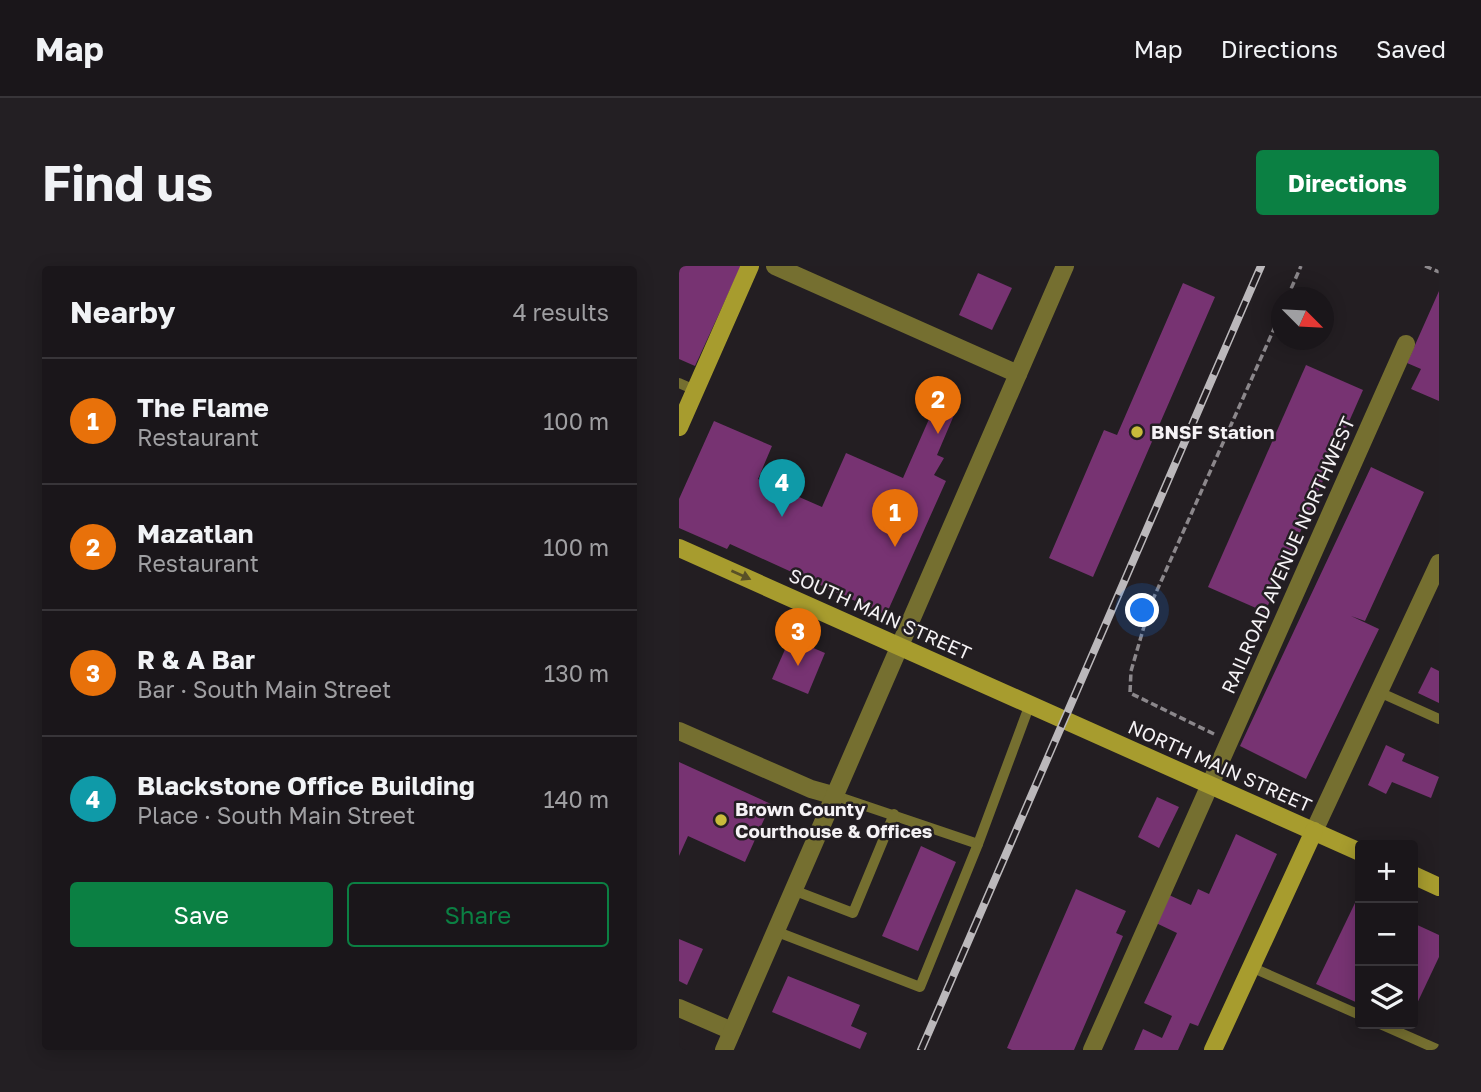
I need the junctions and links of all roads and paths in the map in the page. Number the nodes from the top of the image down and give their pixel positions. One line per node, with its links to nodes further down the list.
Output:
1 (750, 266): 11 (street)
2 (775, 266): 10 (street)
3 (1065, 266): 10 (street)
4 (1301, 266): 7 (path)
5 (1425, 266): 6 (path)
6 (1439, 272)
7 (1292, 287)
8 (1271, 336): 21 (path)
9 (1406, 344): 21 (street, RAILROAD AVENUE NORTHWEST)
10 (1018, 374): 15 (street)
11 (687, 386): 12 (street)
12 (679, 427)
13 (679, 548): 15 (street, SOUTH MAIN STREET, one-way to 15)
14 (1439, 564): 16 (street)
15 (899, 646): 17 (street, SOUTH MAIN STREET); 23 (street)
16 (1379, 692): 19 (lane); 25 (street)
17 (1030, 704): 18 (street, SOUTH MAIN STREET); 26 (lane)
18 (1063, 718): 22 (street, NORTH MAIN STREET)
19 (1439, 719)
20 (679, 731): 23 (street)
21 (1228, 741): 22 (street, RAILROAD AVENUE NORTHWEST)
22 (1209, 784): 25 (street, NORTH MAIN STREET); 38 (street, RAILROAD AVENUE NORTHWEST)
23 (836, 796): 24 (lane); 30 (street)
24 (894, 814): 26 (lane); 30 (lane)
25 (1314, 831): 27 (street, NORTH MAIN STREET); 32 (street)
26 (978, 844): 31 (lane)
27 (1355, 850)
28 (1418, 877): 29 (street)
29 (1439, 887)
30 (793, 890): 31 (street)
31 (775, 931): 36 (street)
32 (1251, 967): 34 (lane); 39 (street)
33 (679, 1008): 36 (street)
34 (1355, 1013)
35 (1391, 1029): 40 (lane)
36 (732, 1031): 37 (street)
37 (724, 1050)
38 (1092, 1050)
39 (1213, 1050)
40 (1439, 1050)

